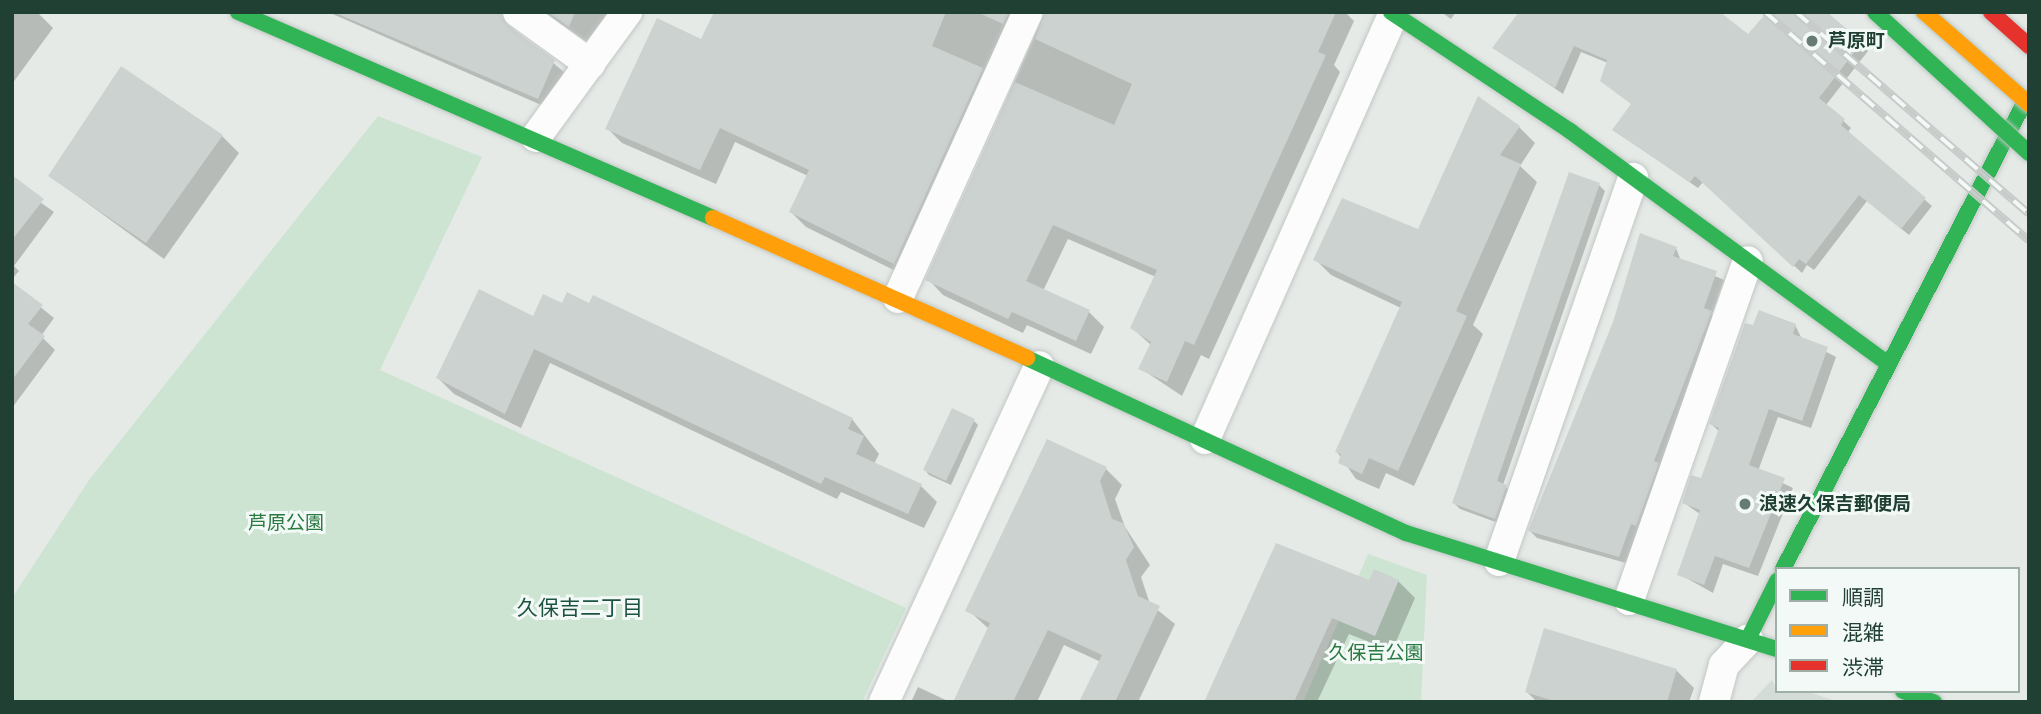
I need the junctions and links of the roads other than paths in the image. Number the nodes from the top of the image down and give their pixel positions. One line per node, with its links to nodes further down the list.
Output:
1 (238, 12): 13 (main road)
2 (518, 12): 10 (street)
3 (627, 12): 10 (street)
4 (1028, 12): 17 (street)
5 (1875, 12): 14 (main road, bridge)
6 (1924, 12): 12 (main road, bridge)
7 (1990, 12): 9 (main road)
8 (1392, 13): 15 (main road); 20 (street)
9 (2029, 46)
10 (590, 64): 13 (street)
11 (2029, 95): 18 (main road)
12 (2029, 104)
13 (536, 137): 17 (main road)
14 (2029, 153)
15 (1633, 178): 16 (main road); 21 (street)
16 (1748, 261): 18 (main road); 24 (street)
17 (898, 298): 19 (main road)
18 (1886, 362): 22 (main road)
19 (1039, 366): 20 (main road); 28 (street)
20 (1205, 439): 21 (main road)
21 (1499, 561): 24 (main road)
22 (1784, 567)
23 (1775, 585): 25 (main road)
24 (1629, 600): 25 (main road)
25 (1748, 639): 26 (main road); 29 (street)
26 (1775, 648)
27 (1909, 693): 30 (main road)
28 (884, 702)
29 (1714, 702)
30 (1934, 702)

